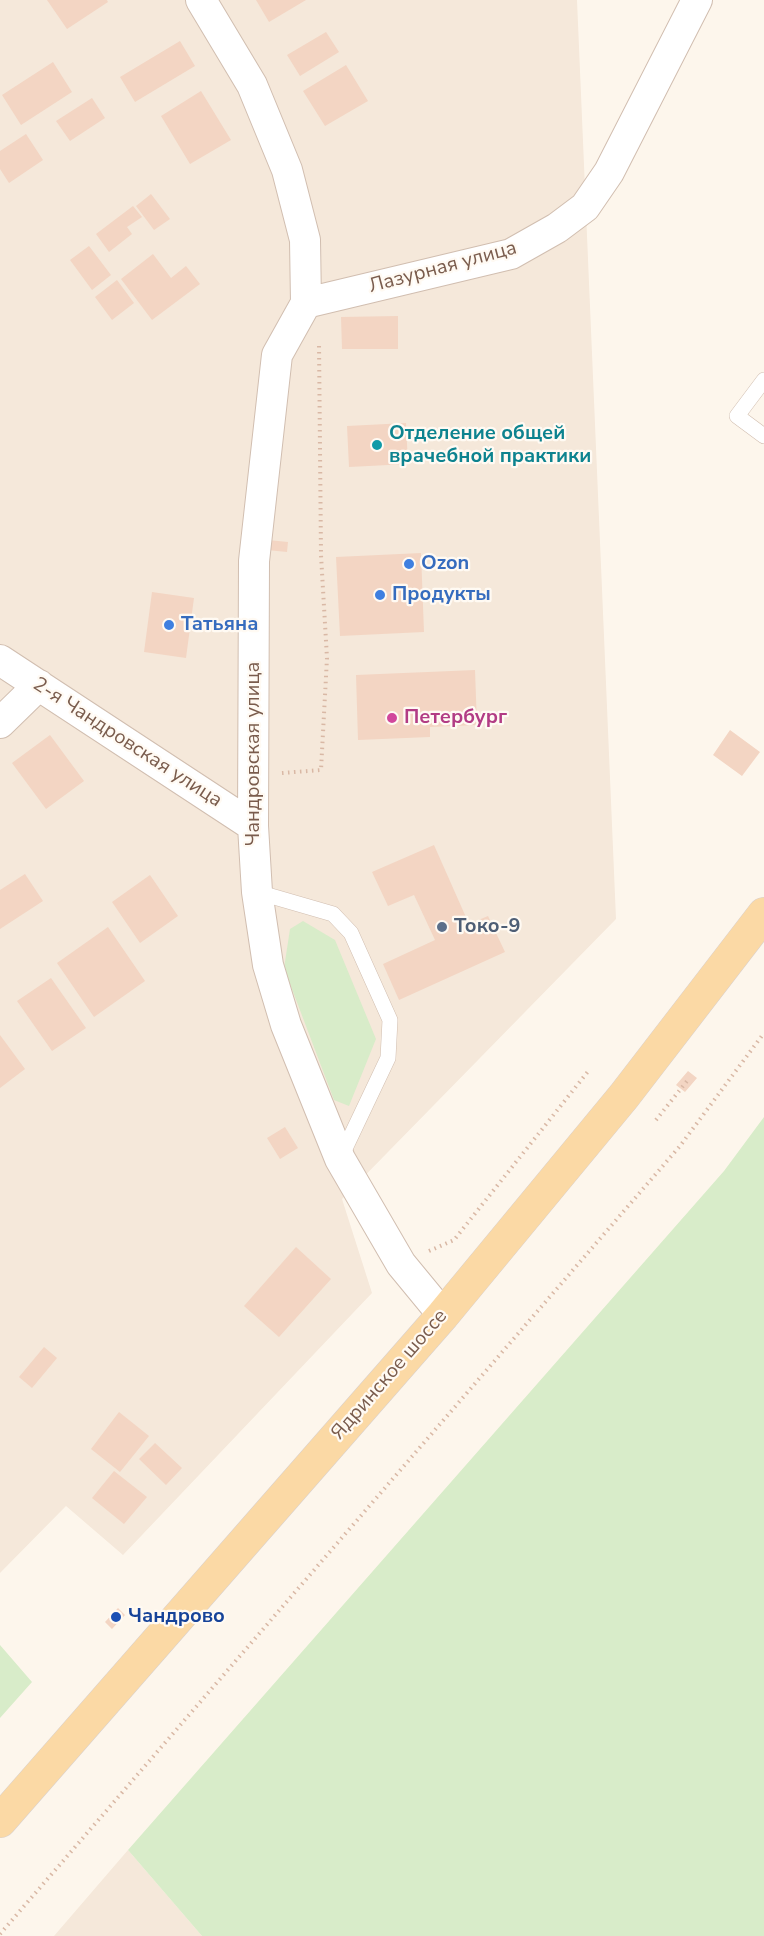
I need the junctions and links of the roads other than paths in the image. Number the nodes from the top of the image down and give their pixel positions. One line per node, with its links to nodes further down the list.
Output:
1 (201, 0): 3 (street)
2 (697, 0): 3 (street, Лазурная улица)
3 (306, 303): 9 (street, Чандровская улица)
4 (764, 380): 5 (lane)
5 (764, 436)
6 (0, 660): 7 (street, 2-я Чандровская улица)
7 (39, 685): 8 (street); 9 (street, 2-я Чандровская улица)
8 (0, 723)
9 (253, 826): 10 (street, Чандровская улица)
10 (257, 892): 12 (street, Чандровская улица); 12 (lane)
11 (764, 914): 13 (main road, Ядринское шоссе)
12 (340, 1159): 13 (street, Чандровская улица)
13 (442, 1315): 14 (main road, Ядринское шоссе)
14 (0, 1821)

